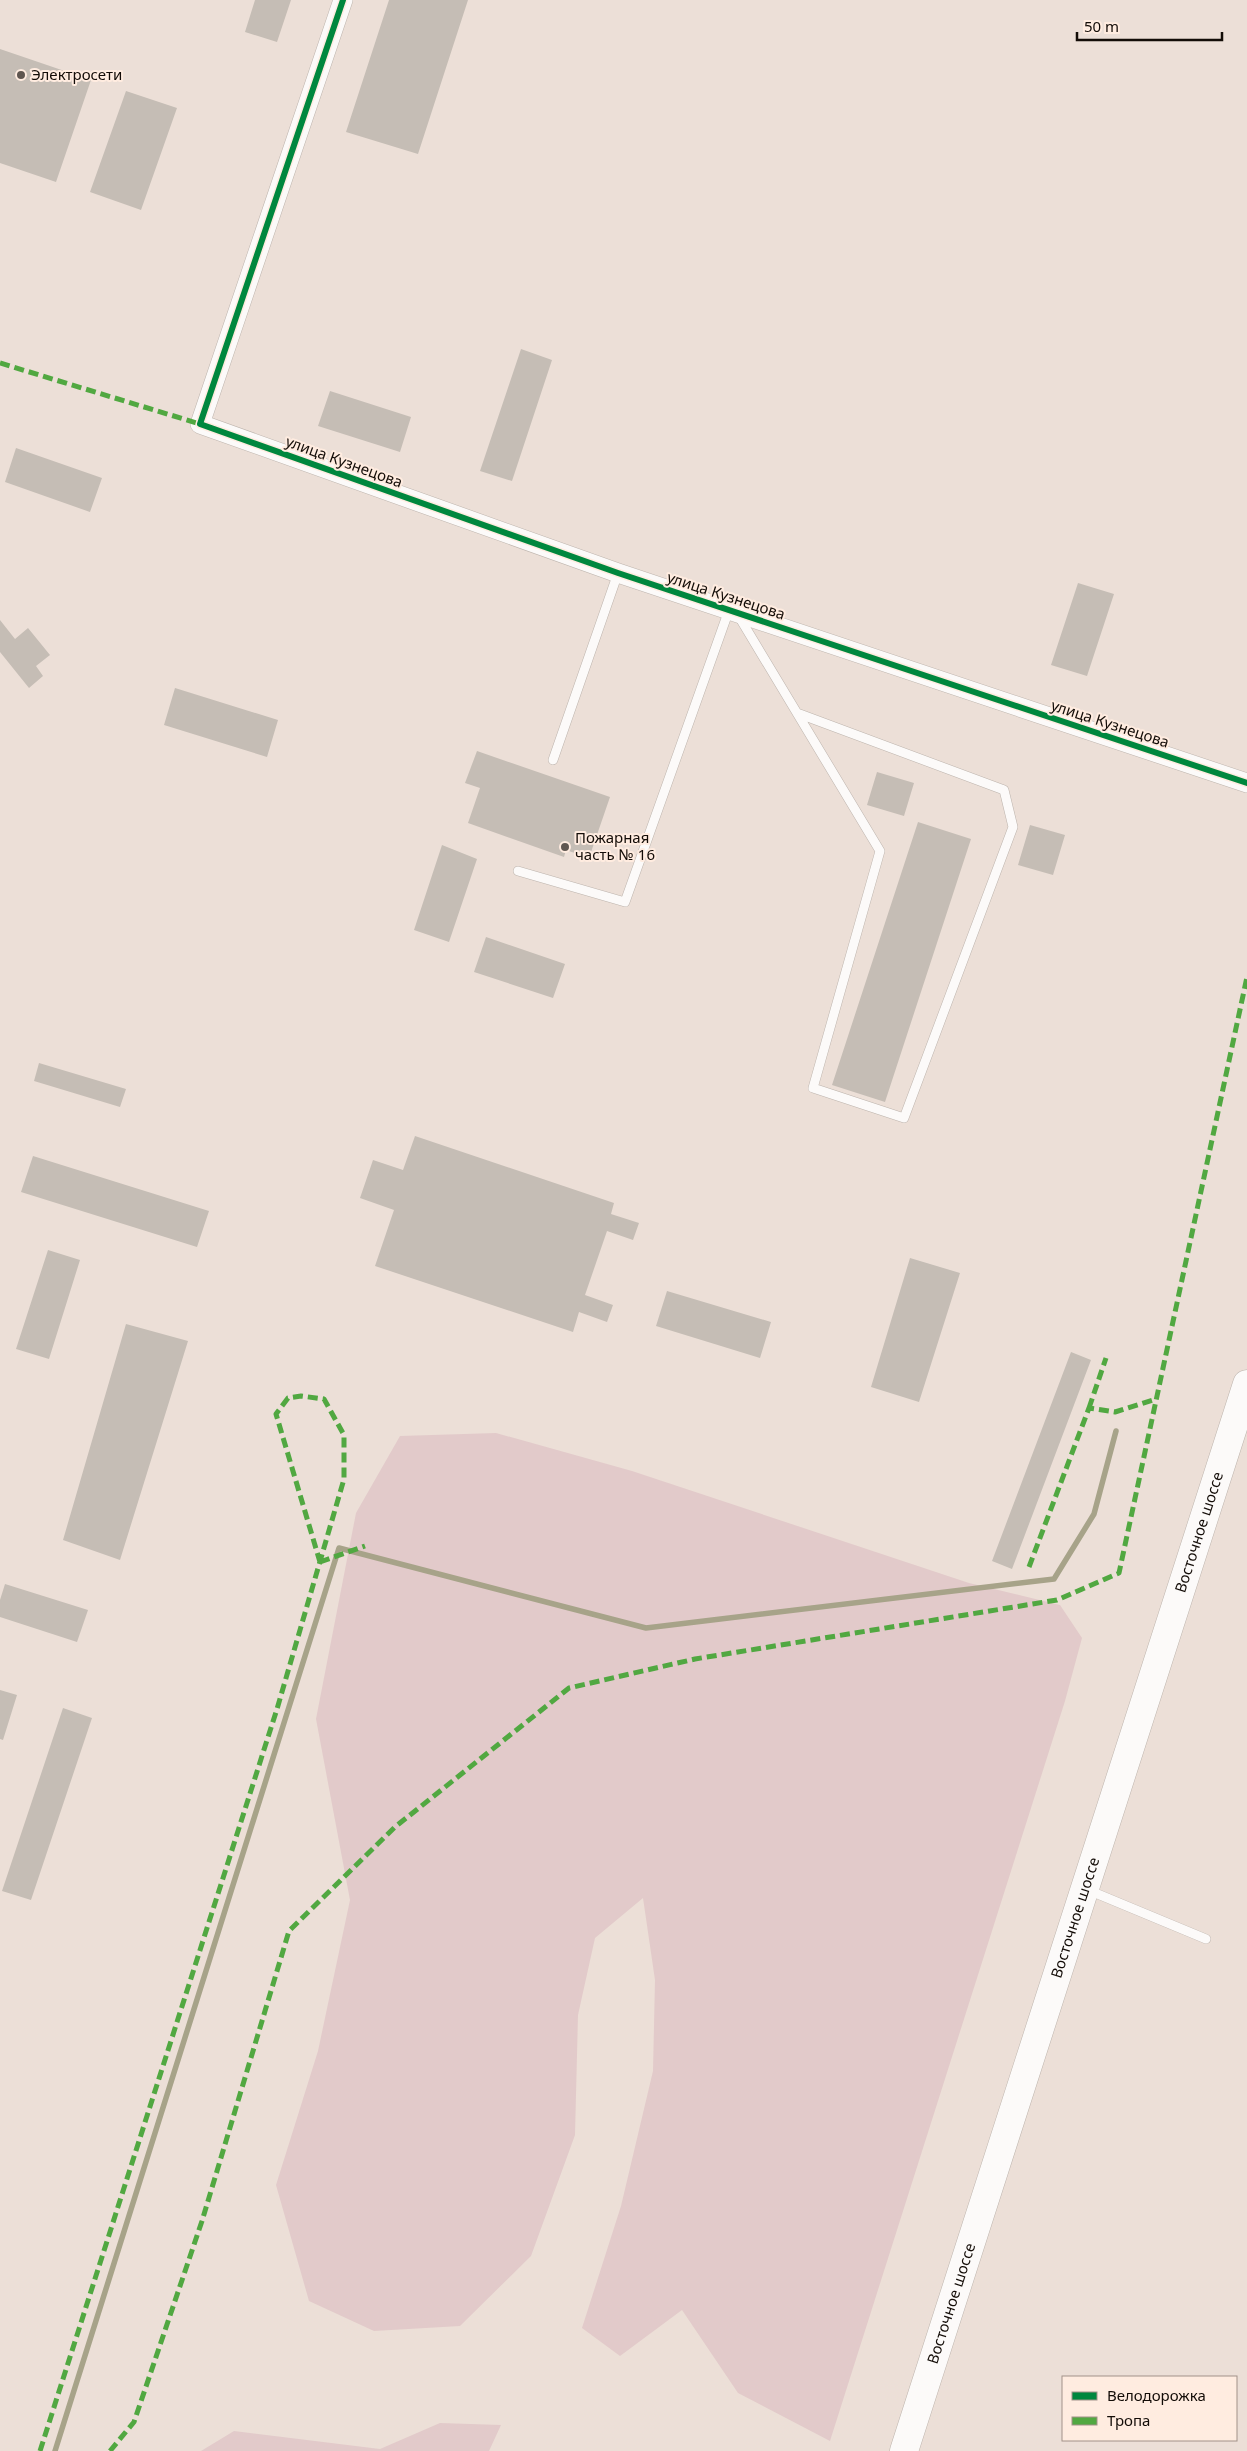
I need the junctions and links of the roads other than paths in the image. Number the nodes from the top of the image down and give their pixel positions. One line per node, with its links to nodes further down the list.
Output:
1 (343, 0): 2 (street, улица Кузнецова)
2 (618, 573): 3 (street, улица Кузнецова); 5 (lane)
3 (733, 611): 4 (lane); 6 (street, улица Кузнецова); 7 (lane)
4 (797, 713): 4 (lane)
5 (553, 760)
6 (1247, 783)
7 (518, 872)
8 (1247, 1384): 9 (main road, Восточное шоссе)
9 (1085, 1889): 10 (lane); 11 (main road, Восточное шоссе)
10 (1206, 1939)
11 (904, 2451)

